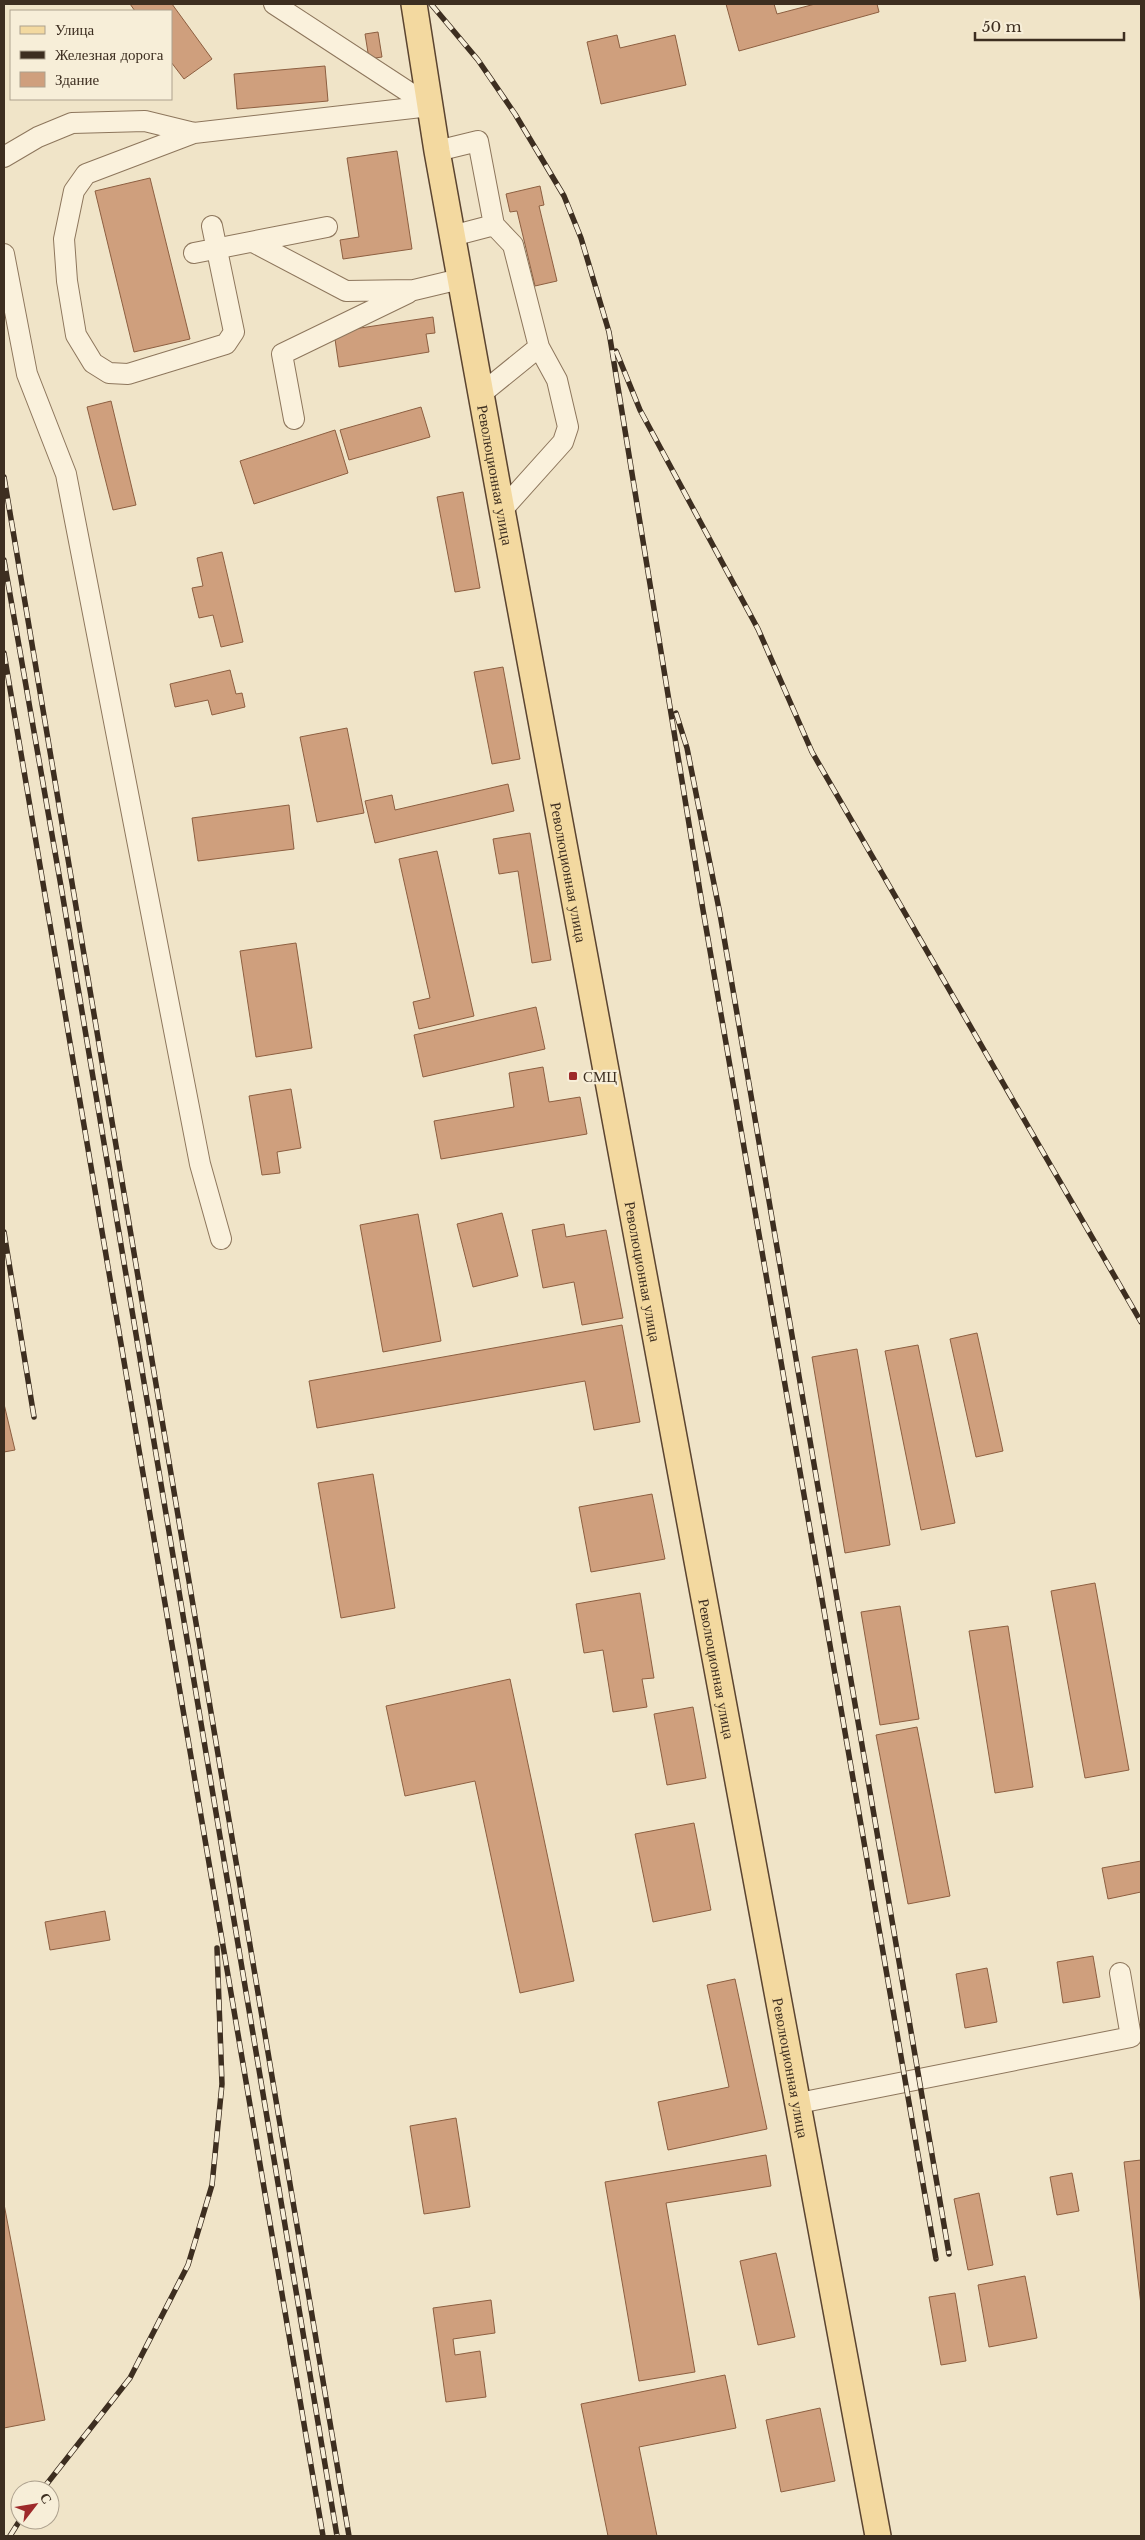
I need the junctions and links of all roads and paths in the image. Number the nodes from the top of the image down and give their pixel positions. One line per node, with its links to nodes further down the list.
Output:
1 (274, 4): 3 (lane)
2 (414, 4): 3 (main road, Революционная улица)
3 (430, 106): 4 (lane); 5 (main road, Революционная улица)
4 (194, 133): 6 (lane); 12 (lane)
5 (437, 151): 7 (lane); 10 (main road, Революционная улица)
6 (4, 158)
7 (494, 225): 10 (lane); 17 (lane)
8 (212, 226): 12 (lane)
9 (327, 227): 11 (lane)
10 (452, 236): 15 (main road, Революционная улица)
11 (253, 242): 12 (lane); 16 (lane)
12 (216, 249): 13 (lane)
13 (194, 253)
14 (4, 254): 21 (lane)
15 (460, 279): 16 (lane); 18 (main road, Революционная улица)
16 (414, 290): 19 (lane)
17 (539, 347): 18 (lane); 20 (lane)
18 (481, 394): 20 (main road, Революционная улица)
19 (294, 419)
20 (502, 510): 23 (main road, Революционная улица)
21 (220, 1239)
22 (1120, 1972): 23 (lane)
23 (799, 2103): 24 (main road, Революционная улица)
24 (878, 2536)

